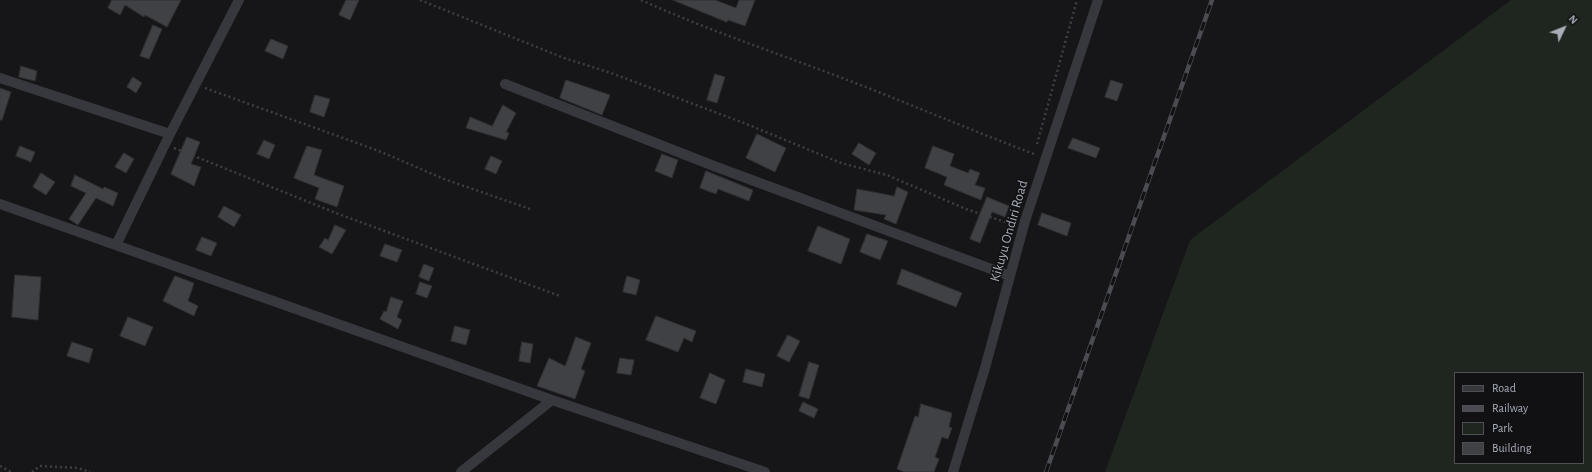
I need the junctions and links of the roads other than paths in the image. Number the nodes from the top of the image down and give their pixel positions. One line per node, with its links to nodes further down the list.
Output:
1 (239, 0): 5 (street)
2 (1098, 0): 8 (street, Kikuyu Ondiri Road)
3 (0, 78): 5 (street)
4 (505, 84): 8 (street)
5 (170, 134): 7 (street)
6 (0, 204): 7 (street)
7 (116, 245): 9 (street)
8 (1010, 276): 12 (street, Kikuyu Ondiri Road)
9 (552, 400): 10 (street); 11 (street)
10 (461, 472)
11 (765, 472)
12 (953, 472)

